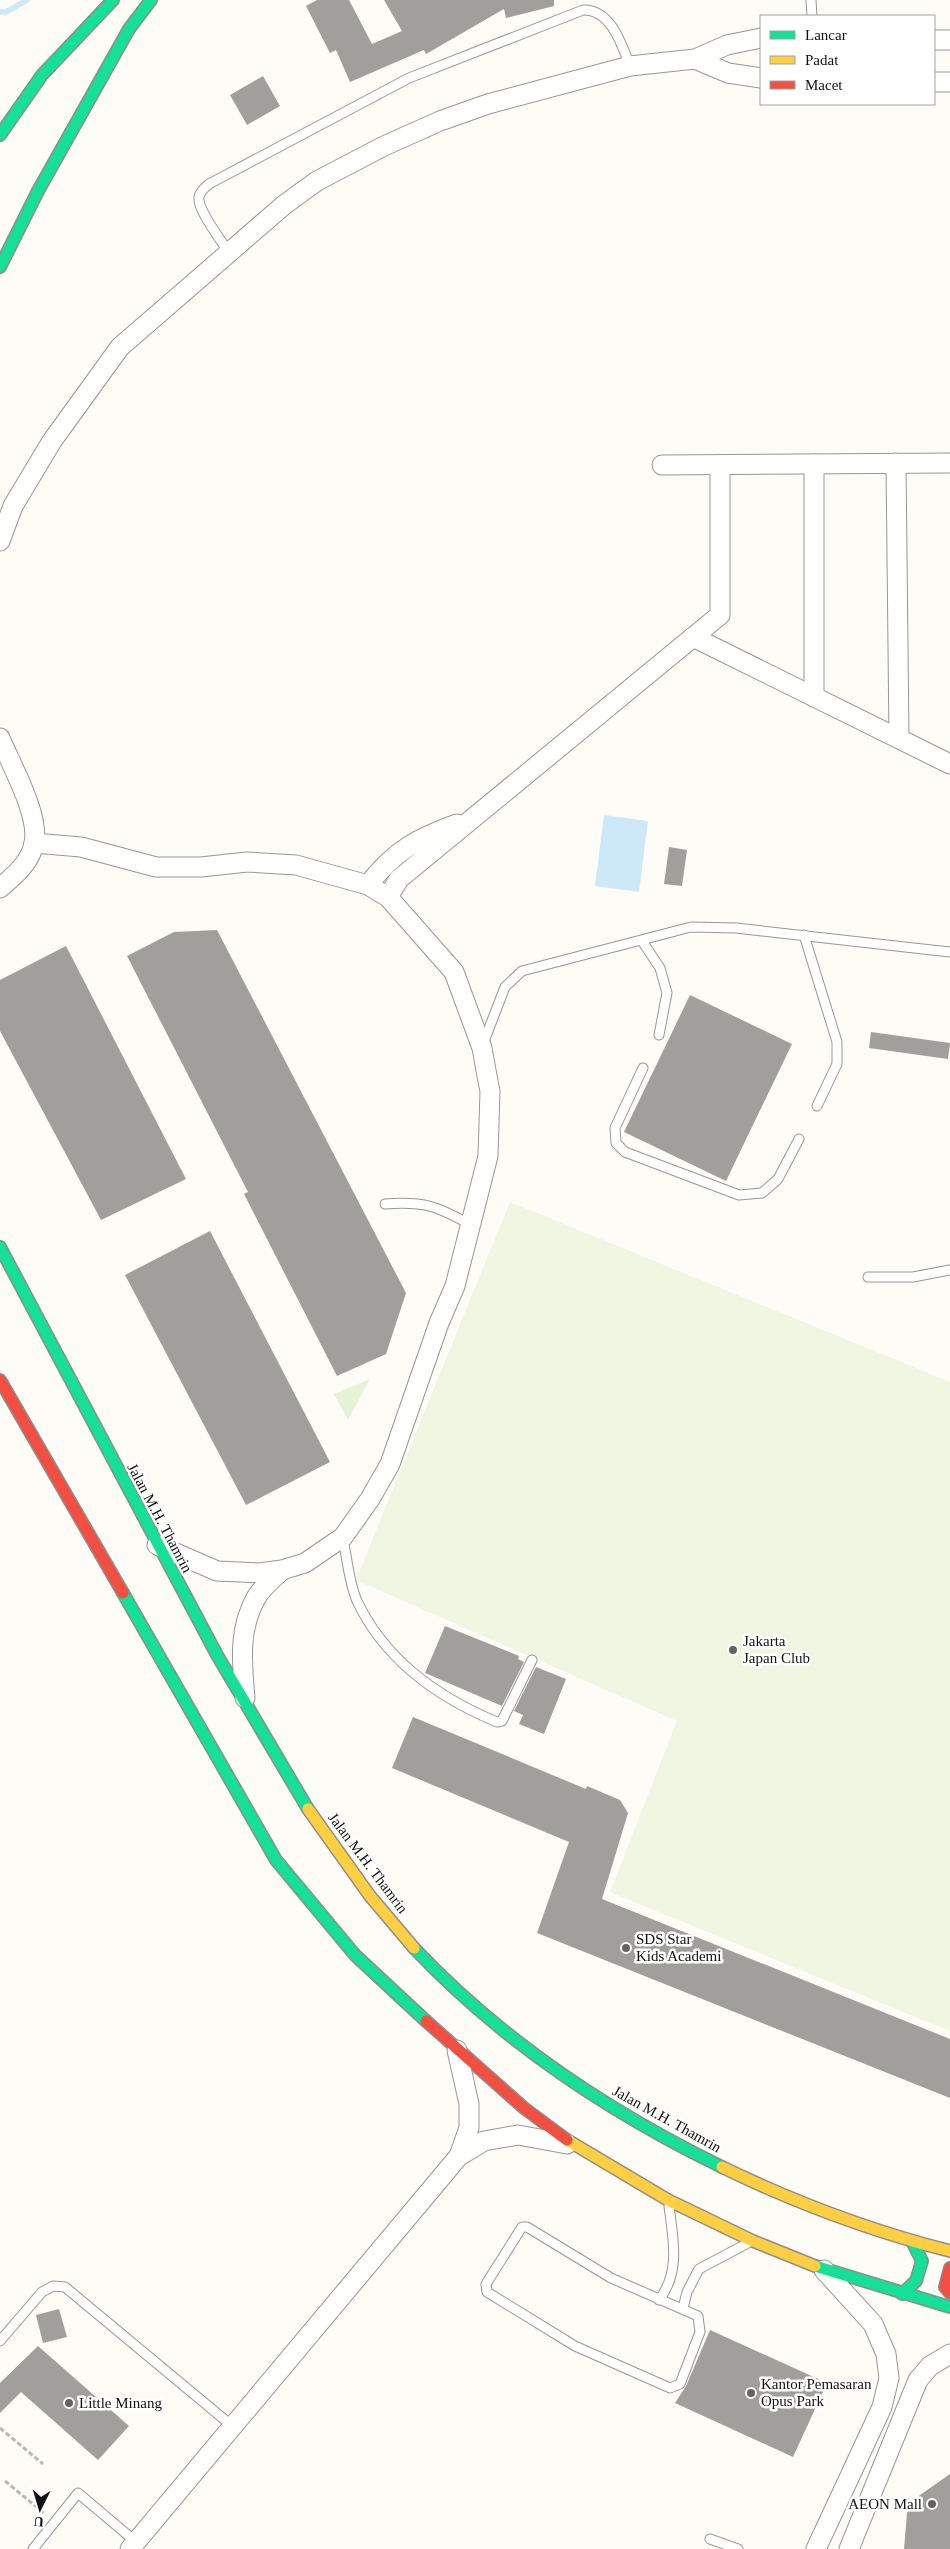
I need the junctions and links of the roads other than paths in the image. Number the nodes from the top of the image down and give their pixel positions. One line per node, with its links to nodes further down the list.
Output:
1 (113, 0): 13 (main road)
2 (151, 0): 15 (main road)
3 (811, 0): 4 (lane)
4 (812, 15)
5 (760, 38): 8 (street)
6 (935, 40): 7 (street)
7 (950, 40)
8 (695, 59): 9 (street); 10 (street)
9 (630, 66): 14 (street); 14 (lane)
10 (760, 78)
11 (935, 82): 12 (street)
12 (950, 82)
13 (0, 135)
14 (229, 253): 21 (street)
15 (0, 267)
16 (950, 462): 17 (street)
17 (896, 463): 19 (street); 25 (street)
18 (720, 464): 19 (street); 20 (street); 22 (street)
19 (814, 464): 23 (street)
20 (662, 465)
21 (0, 541)
22 (693, 637): 23 (street); 27 (street)
23 (814, 697): 25 (street)
24 (0, 738): 28 (street)
25 (899, 738): 26 (street)
26 (950, 764)
27 (470, 819): 29 (street); 31 (street)
28 (34, 843): 29 (street); 30 (street)
29 (368, 885): 31 (street)
30 (0, 888)
31 (388, 897): 36 (street)
32 (804, 934): 33 (lane); 34 (lane); 38 (lane)
33 (642, 941): 35 (lane); 36 (lane)
34 (950, 952)
35 (659, 1035)
36 (482, 1048): 41 (street)
37 (643, 1068): 39 (lane)
38 (816, 1106)
39 (799, 1139)
40 (385, 1204): 41 (lane)
41 (471, 1225): 46 (street)
42 (0, 1247): 47 (main road, Jalan M.H. Thamrin)
43 (950, 1270): 44 (lane)
44 (868, 1277)
45 (0, 1380): 51 (main road)
46 (342, 1538): 48 (street); 49 (lane)
47 (157, 1545): 48 (street); 50 (main road, Jalan M.H. Thamrin)
48 (282, 1570): 50 (street)
49 (532, 1660)
50 (246, 1709): 56 (main road, Jalan M.H. Thamrin)
51 (457, 2050): 52 (main road); 53 (street)
52 (572, 2144): 53 (street); 54 (main road)
53 (459, 2156): 67 (street)
54 (668, 2200): 55 (main road); 62 (lane)
55 (753, 2241): 59 (main road); 64 (lane)
56 (913, 2243): 57 (main road, Jalan M.H. Thamrin); 61 (main road)
57 (950, 2251)
58 (950, 2268): 60 (main road)
59 (823, 2269): 61 (main road); 72 (street)
60 (950, 2293)
61 (902, 2294): 63 (main road)
62 (660, 2300): 64 (lane); 64 (lane)
63 (950, 2307)
64 (684, 2308)
65 (0, 2341): 67 (lane)
66 (950, 2354): 73 (street)
67 (231, 2425): 69 (street)
68 (710, 2539): 71 (lane)
69 (133, 2545): 70 (lane)
70 (33, 2549)
71 (738, 2549)
72 (816, 2549)
73 (849, 2549)

